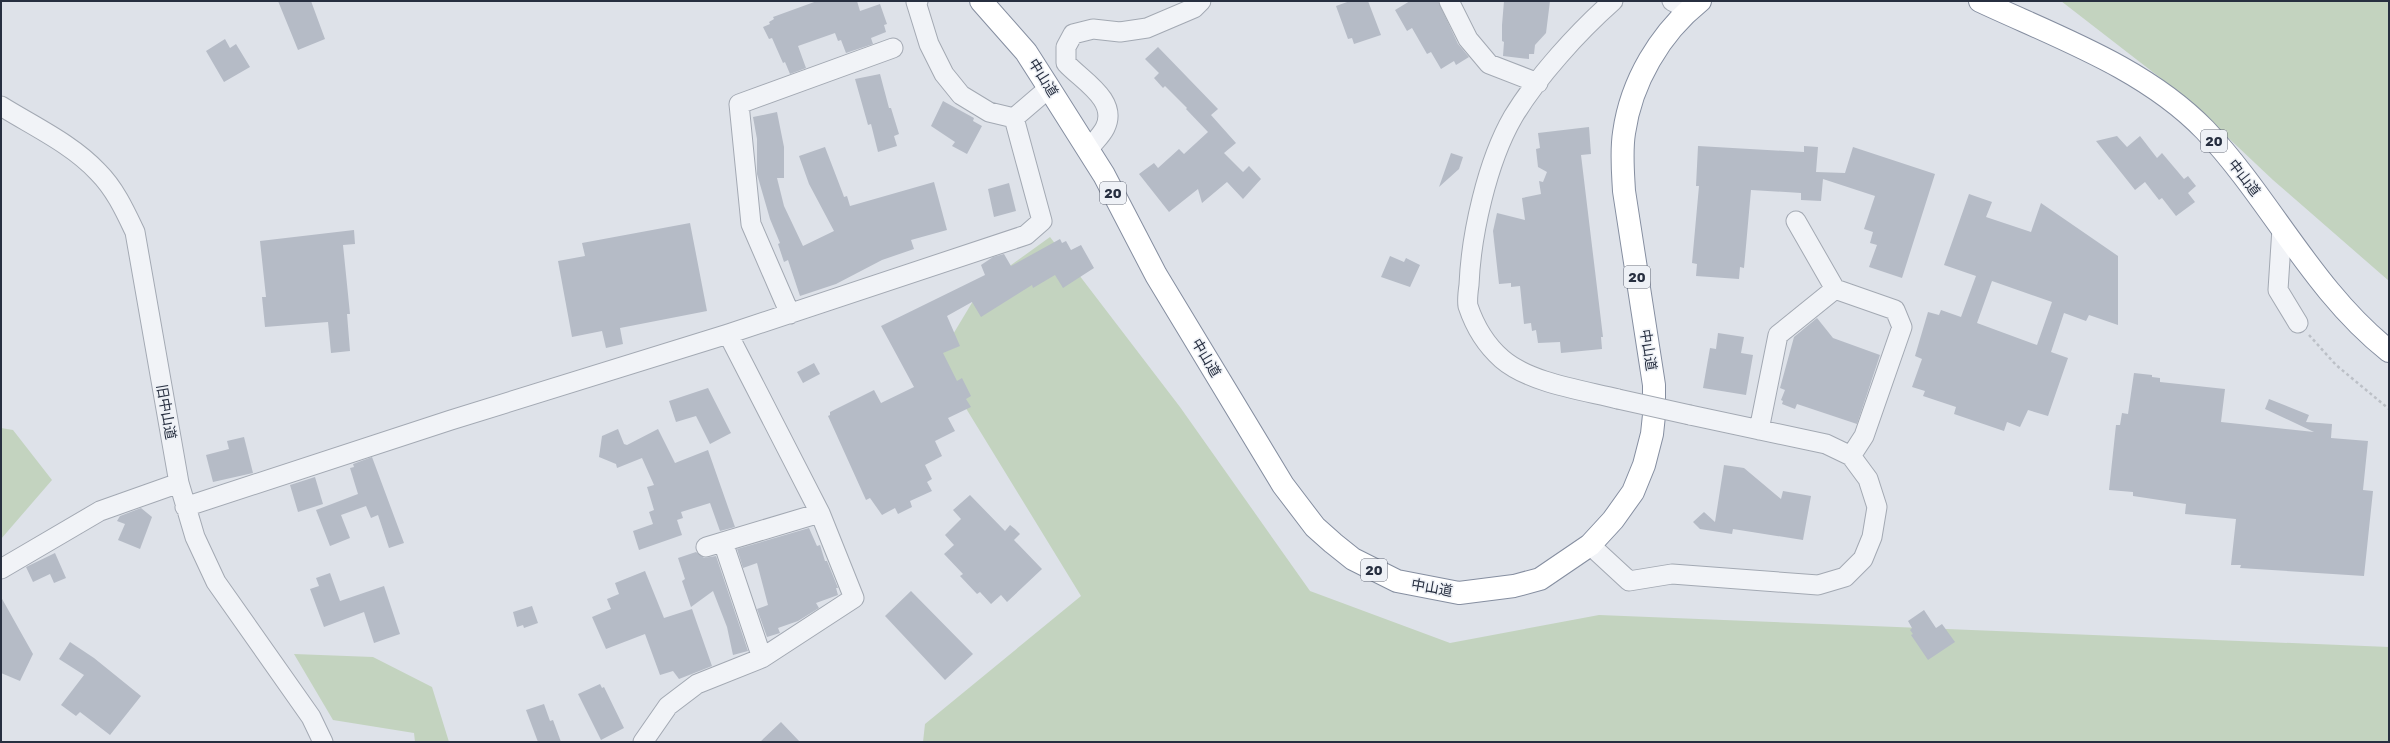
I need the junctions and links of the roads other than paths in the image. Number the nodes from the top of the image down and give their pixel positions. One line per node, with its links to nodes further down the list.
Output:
1 (918, 1): 12 (street)
2 (981, 1): 10 (highway, 中山道 / 20)
3 (1201, 1): 13 (street)
4 (1449, 1): 9 (street)
5 (1613, 1): 9 (street)
6 (1980, 1): 15 (highway, 中山道 / 20)
7 (1687, 4): 26 (highway, 中山道 / 20)
8 (893, 48): 17 (street)
9 (1538, 83): 21 (street, bridge)
10 (1049, 88): 12 (street); 13 (highway, 中山道 / 20)
11 (1, 106): 23 (street, 旧中山道)
12 (1014, 118): 17 (street)
13 (1088, 150): 26 (highway, 中山道 / 20)
14 (1796, 221): 16 (street)
15 (2282, 228): 18 (street); 20 (highway, 中山道 / 20)
16 (1835, 289): 21 (street); 22 (street)
17 (790, 314): 19 (street)
18 (2298, 323)
19 (728, 334): 24 (street); 25 (street)
20 (2389, 351)
21 (1759, 430): 22 (street)
22 (1851, 456): 26 (street)
23 (179, 483): 24 (street, 旧中山道); 27 (street)
24 (185, 507): 29 (street, 旧中山道)
25 (820, 513): 28 (street); 28 (street)
26 (1590, 545)
27 (1, 569)
28 (762, 658): 30 (street)
29 (322, 742)
30 (643, 742)

